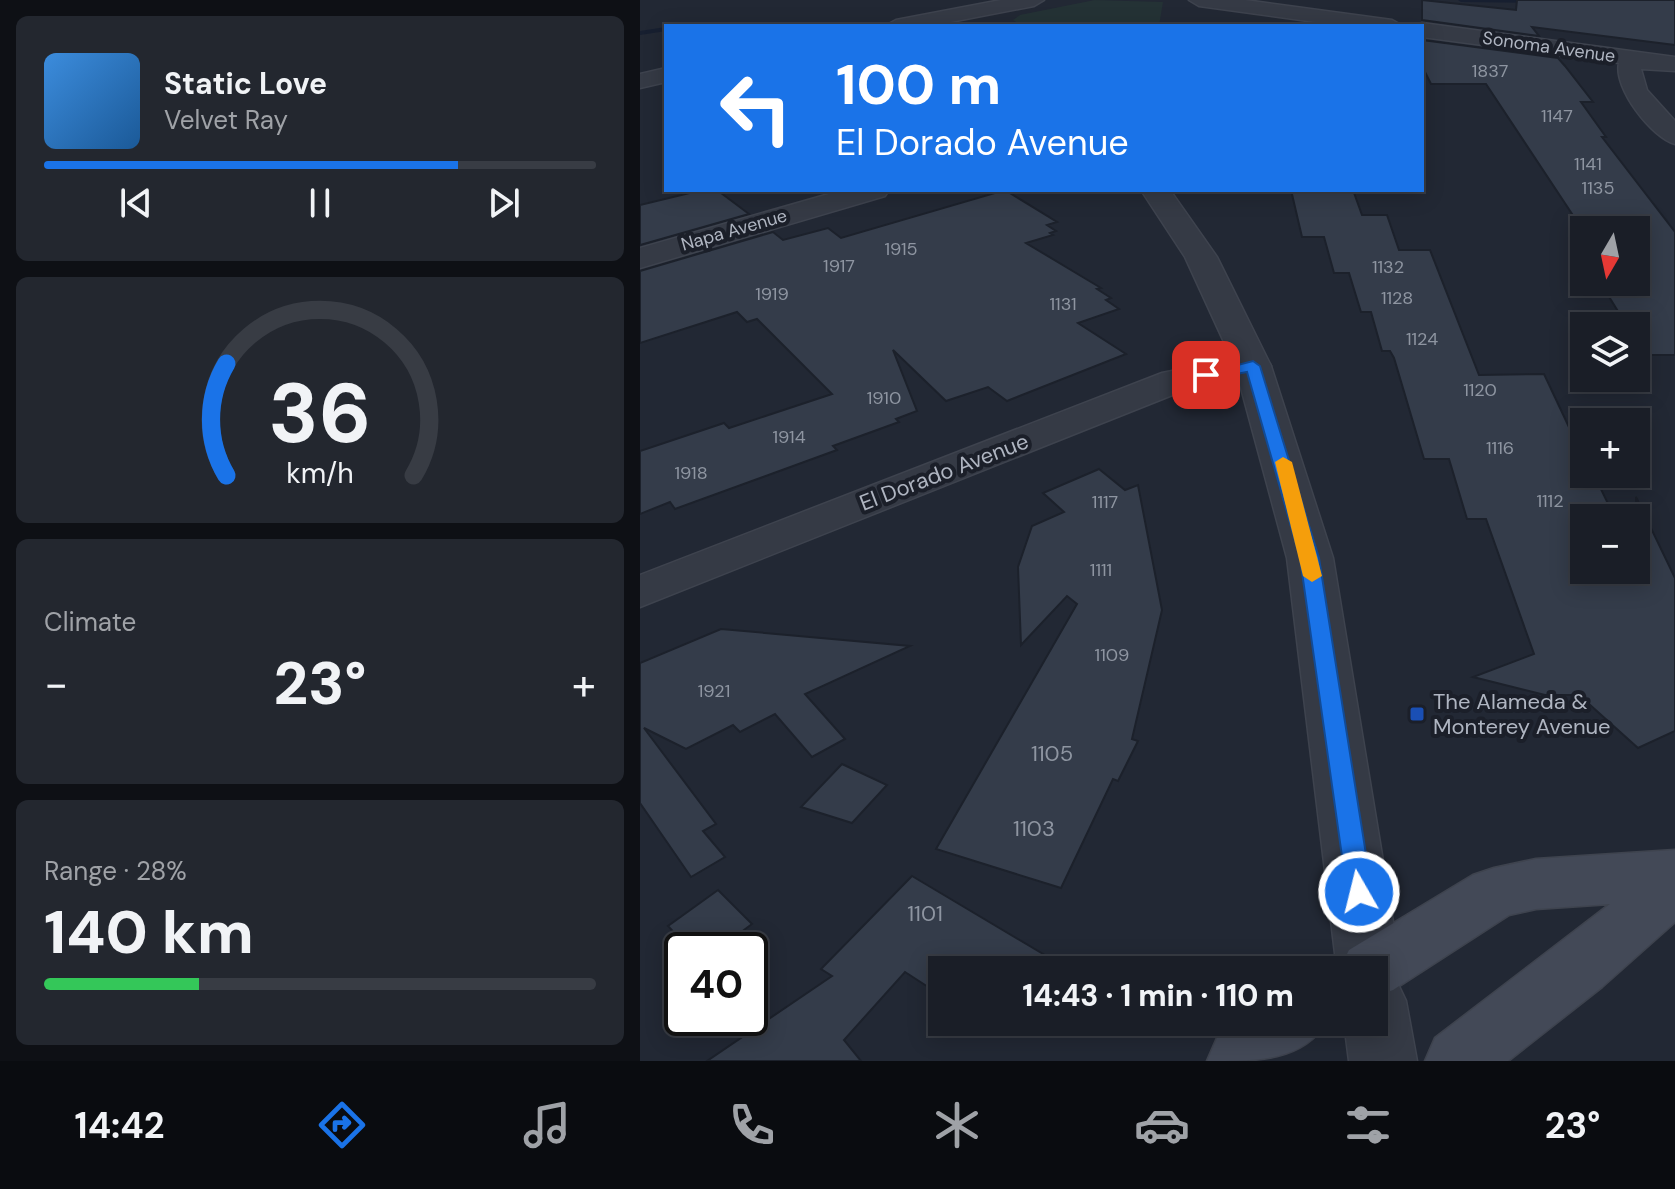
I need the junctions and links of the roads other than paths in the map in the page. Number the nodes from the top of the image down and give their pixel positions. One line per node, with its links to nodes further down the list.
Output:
1 (927, 0): 4 (street)
2 (1034, 0): 4 (street)
3 (1197, 0): 7 (street); 8 (street)
4 (954, 15): 5 (street); 6 (street)
5 (907, 24)
6 (970, 24)
7 (1187, 24)
8 (1377, 24)
9 (1424, 30): 10 (street, Sonoma Avenue)
10 (1632, 58): 11 (street, Sonoma Avenue); 14 (street)
11 (1675, 64)
12 (664, 75): 13 (street)
13 (640, 81)
14 (1675, 136)
15 (868, 192): 17 (street, Napa Avenue)
16 (1156, 192): 18 (street)
17 (640, 258)
18 (1253, 366): 19 (street, El Dorado Avenue); 22 (street)
19 (640, 592)
20 (1675, 875): 23 (main road)
21 (1675, 886): 28 (main road)
22 (1368, 956)
23 (1388, 959)
24 (1275, 1036): 26 (main road)
25 (1379, 1036): 27 (street)
26 (1241, 1061)
27 (1383, 1061)
28 (1459, 1061)

